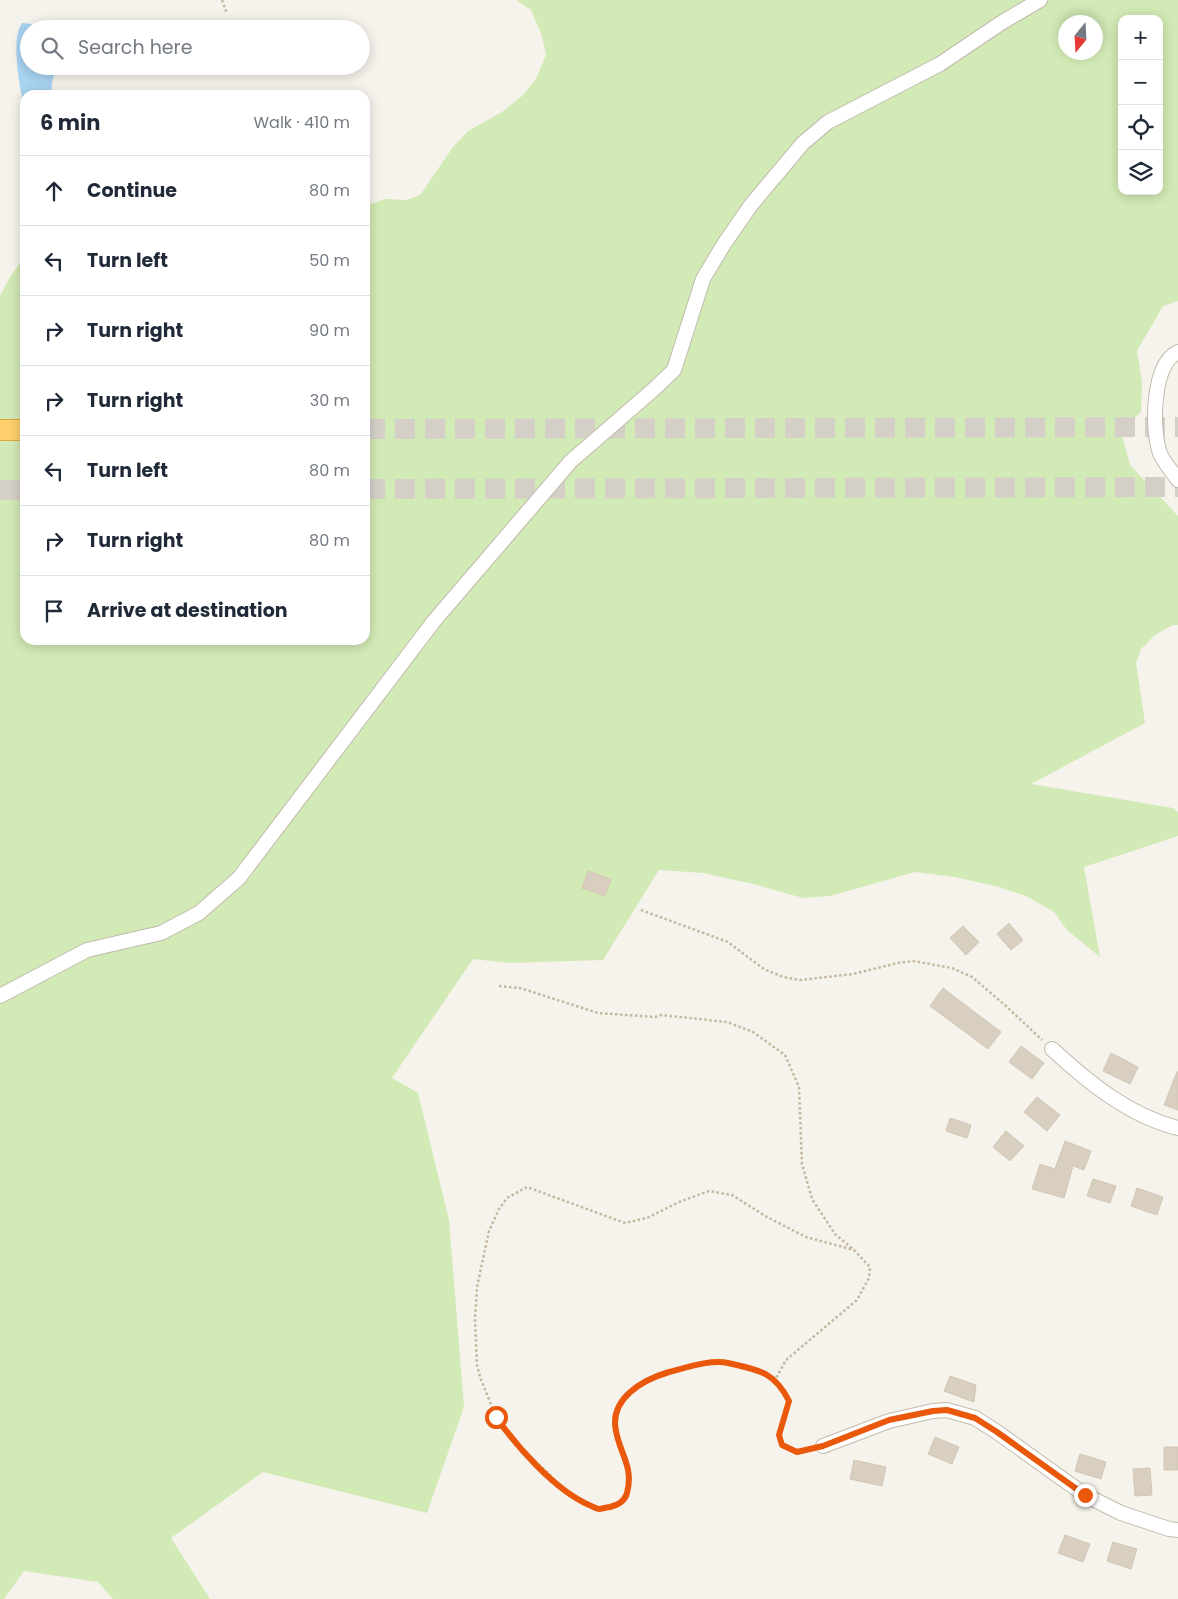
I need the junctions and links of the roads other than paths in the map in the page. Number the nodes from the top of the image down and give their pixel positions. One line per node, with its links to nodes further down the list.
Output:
1 (1040, 0): 6 (street)
2 (1178, 352): 5 (street)
3 (0, 430): 4 (highway)
4 (20, 430)
5 (1178, 480)
6 (0, 996)
7 (1052, 1049): 8 (street)
8 (1178, 1128)
9 (823, 1446): 10 (street)
10 (1178, 1530)

